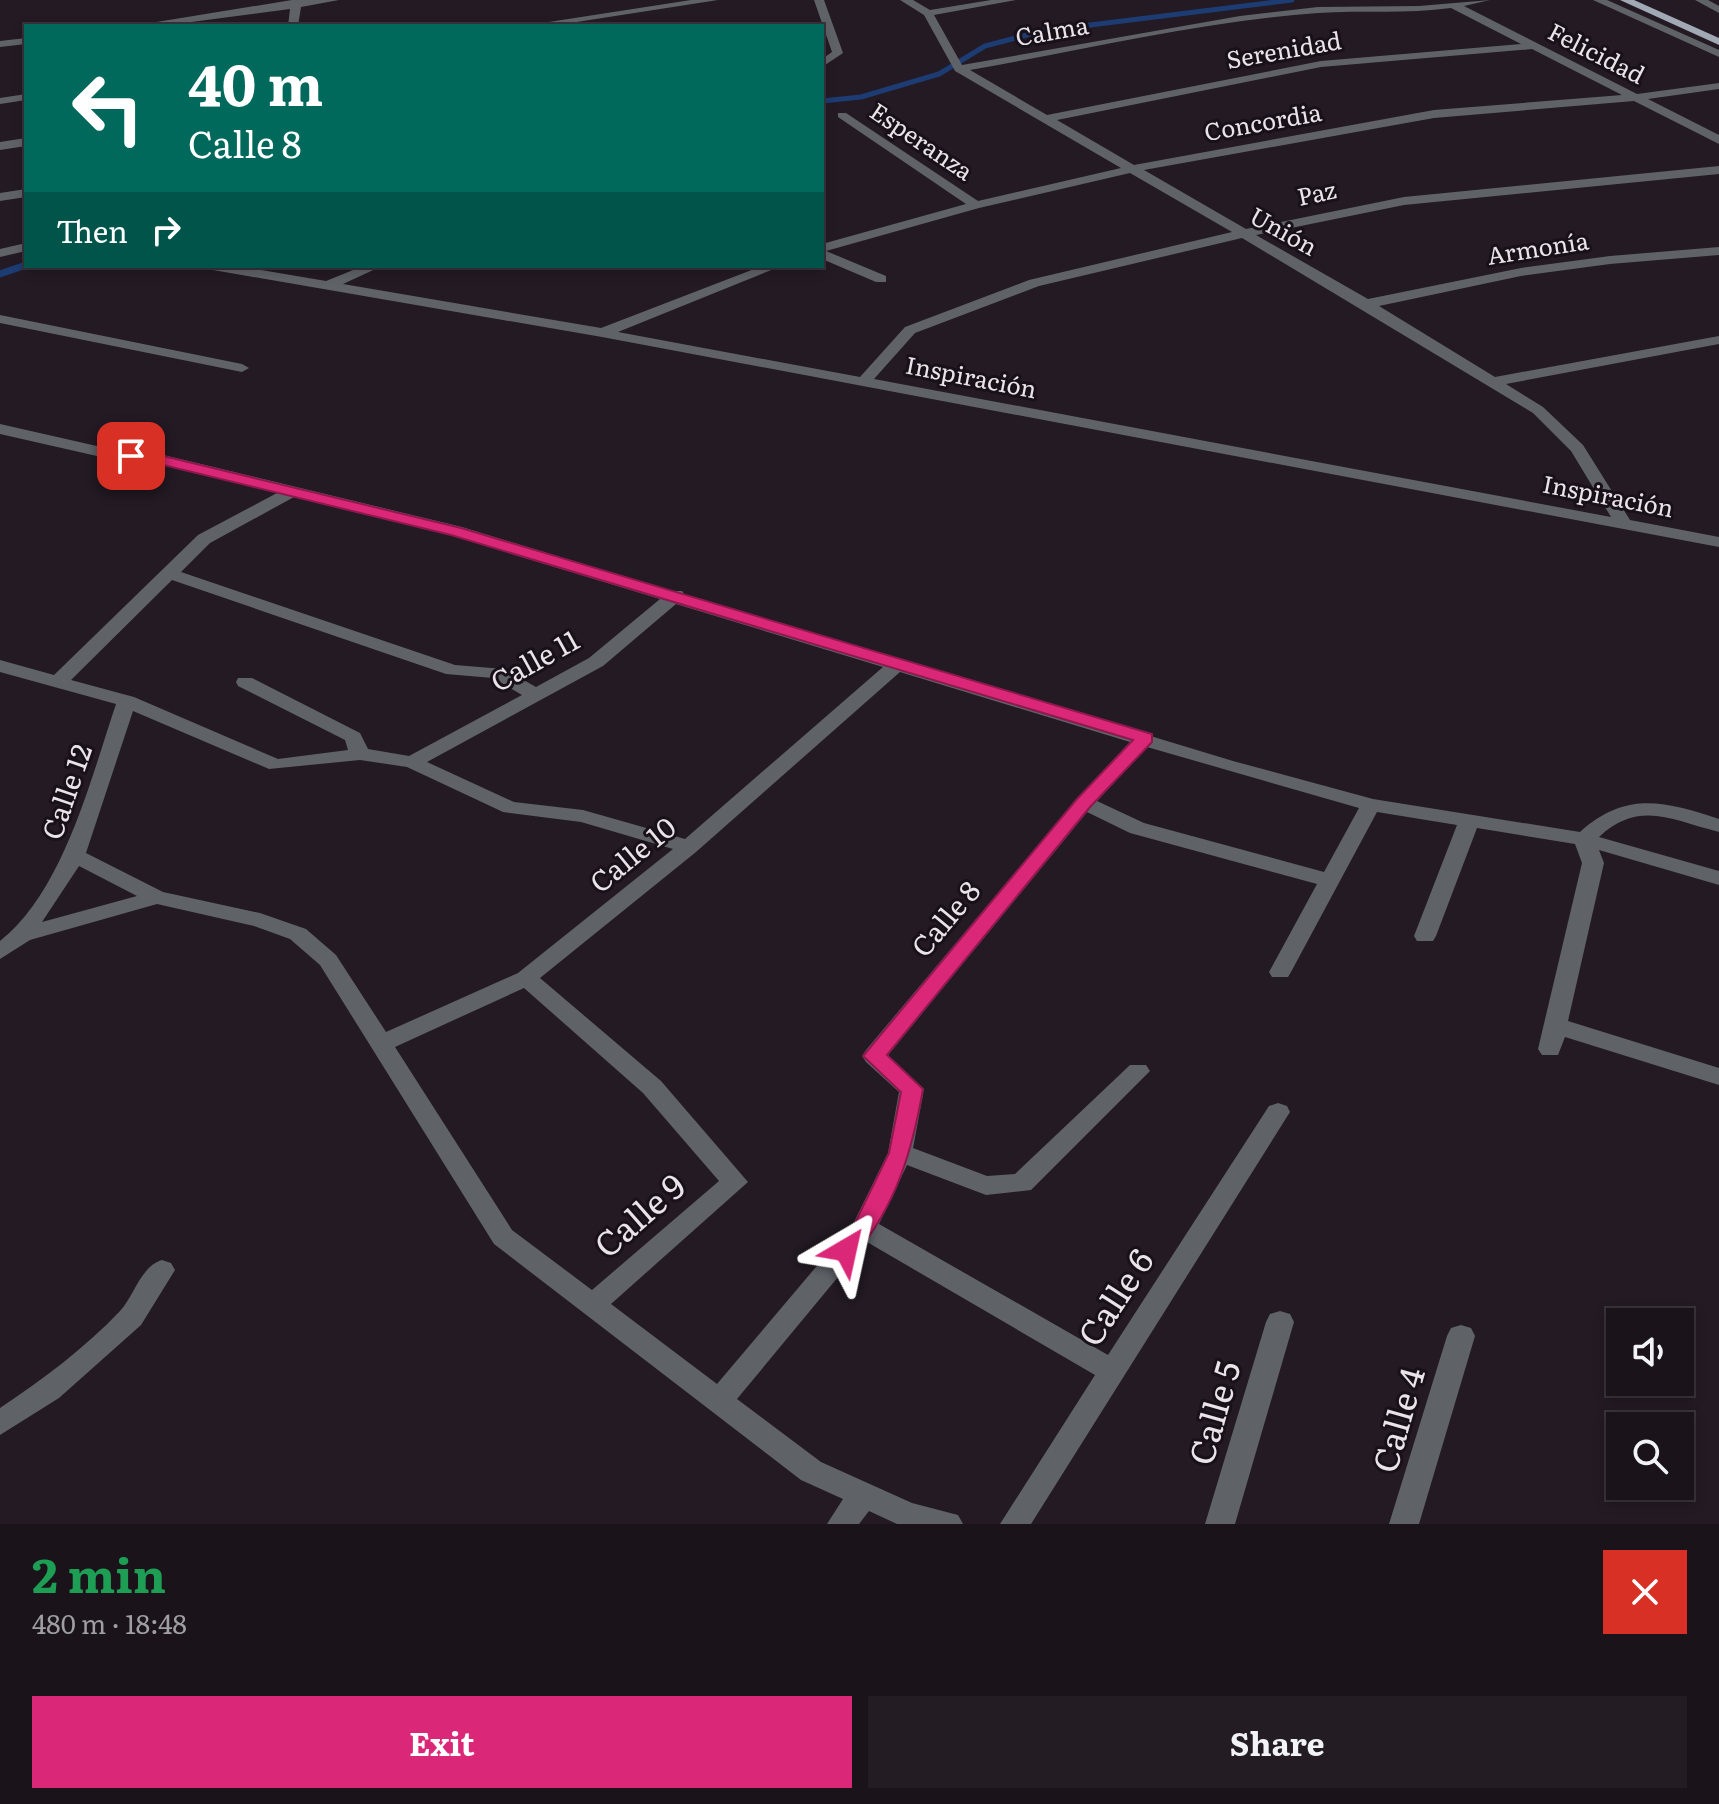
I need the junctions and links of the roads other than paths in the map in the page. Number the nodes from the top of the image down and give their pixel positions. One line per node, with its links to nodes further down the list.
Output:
1 (334, 0): 11 (street)
2 (713, 0): 15 (street)
3 (819, 0): 20 (street)
4 (905, 0): 14 (street)
5 (1011, 0): 14 (street)
6 (1485, 0): 12 (street, Calma)
7 (1598, 0): 26 (street)
8 (1625, 0): 23 (main road)
9 (1644, 0): 21 (main road)
10 (1700, 0): 13 (street)
11 (296, 3): 16 (street); 17 (street)
12 (1454, 5): 25 (street, Felicidad); 28 (street, Calma)
13 (1719, 10)
14 (928, 13): 28 (street)
15 (599, 17): 18 (street); 19 (street)
16 (151, 24)
17 (293, 24)
18 (544, 24)
19 (607, 24)
20 (826, 33): 27 (street)
21 (1719, 34)
22 (24, 41): 24 (street)
23 (1719, 42)
24 (0, 44)
25 (1532, 46): 31 (street, Felicidad); 34 (street, Serenidad)
26 (1719, 54)
27 (824, 63)
28 (959, 69): 34 (street, Unión)
29 (1719, 86): 31 (street, Concordia)
30 (24, 97): 32 (street)
31 (1632, 98): 35 (street, Felicidad); 38 (street, Concordia)
32 (0, 101)
33 (842, 115): 42 (street, Esperanza)
34 (1046, 119): 38 (street, Unión)
35 (1719, 140)
36 (24, 142): 37 (street)
37 (0, 146)
38 (1133, 169): 42 (street, Concordia); 43 (street, Unión)
39 (1719, 170): 43 (street, Paz)
40 (24, 193): 41 (street)
41 (0, 197)
42 (976, 205): 45 (street, Concordia)
43 (1240, 233): 54 (street, Unión); 60 (street, Paz)
44 (24, 247): 48 (street)
45 (824, 250)
46 (1719, 251): 54 (street, Armonía)
47 (824, 252): 52 (street)
48 (0, 253)
49 (225, 268): 53 (street, Inspiración)
50 (370, 268): 53 (street)
51 (769, 268): 56 (street)
52 (881, 279)
53 (329, 285): 56 (street, Inspiración)
54 (1366, 304): 59 (street, Unión)
55 (0, 319): 58 (street)
56 (602, 333): 60 (street, Inspiración)
57 (1719, 340): 59 (street)
58 (242, 368)
59 (1496, 381): 63 (street, Unión)
60 (864, 382): 63 (street, Inspiración)
61 (0, 429): 62 (street)
62 (289, 493): 65 (street); 66 (street)
63 (1624, 524): 64 (street, Inspiración)
64 (1719, 542)
65 (167, 573): 69 (street); 71 (street)
66 (676, 595): 67 (street); 71 (street, Calle 11)
67 (895, 666): 73 (street); 81 (street, Calle 10)
68 (4, 671): 69 (street)
69 (58, 682): 72 (street)
70 (245, 682): 74 (street)
71 (533, 693): 75 (street, Calle 11)
72 (127, 701): 74 (street); 82 (street, Calle 12)
73 (1145, 738): 76 (street, Calle 8); 77 (street)
74 (360, 754): 75 (street)
75 (412, 762): 81 (street)
76 (1084, 803): 84 (street); 95 (street, Calle 8)
77 (1371, 805): 78 (street); 84 (street)
78 (1469, 821): 80 (street); 87 (street)
79 (1719, 826): 80 (street)
80 (1584, 839): 83 (street); 93 (street)
81 (689, 847): 90 (street, Calle 10)
82 (75, 856): 85 (street); 86 (street, Calle 12)
83 (1719, 878)
84 (1330, 881): 89 (street)
85 (157, 897): 86 (street); 91 (street)
86 (22, 935): 88 (street)
87 (1425, 936)
88 (0, 952)
89 (1280, 972)
90 (526, 978): 91 (street, Calle 10); 98 (street, Calle 9)
91 (379, 1045): 98 (street)
92 (1138, 1071): 95 (street)
93 (1719, 1077)
94 (1278, 1112): 101 (street, Calle 6)
95 (900, 1153): 96 (street, Calle 8)
96 (864, 1228): 101 (street); 102 (street, Calle 8)
97 (162, 1270): 103 (street)
98 (592, 1305): 102 (street)
99 (1280, 1322): 108 (street, Calle 5)
100 (1461, 1336): 109 (street, Calle 4)
101 (1111, 1371): 107 (street, Calle 6)
102 (719, 1401): 104 (street)
103 (0, 1423)
104 (864, 1494): 105 (street); 106 (street)
105 (842, 1524)
106 (948, 1524)
107 (1015, 1524)
108 (1220, 1524)
109 (1404, 1524)

